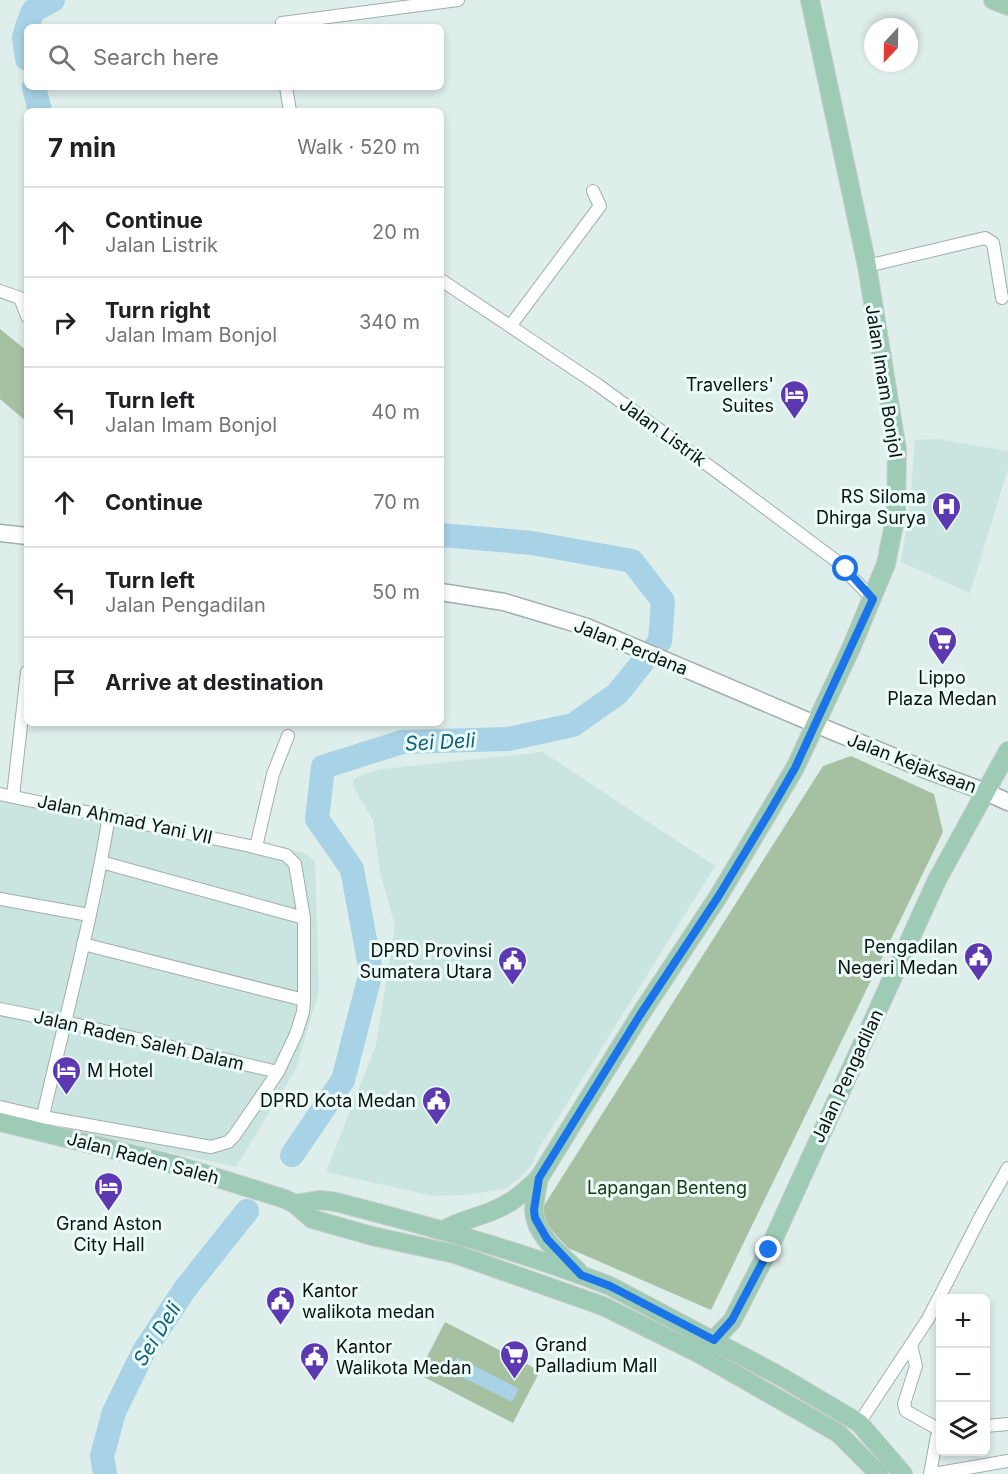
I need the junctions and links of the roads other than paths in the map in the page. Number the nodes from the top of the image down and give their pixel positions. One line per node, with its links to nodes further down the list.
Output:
1 (459, 0): 5 (street)
2 (810, 0): 9 (main road, Jalan Imam Bonjol)
3 (993, 0): 4 (main road)
4 (1008, 6)
5 (282, 24)
6 (286, 90): 7 (street)
7 (290, 108)
8 (593, 191): 14 (street)
9 (867, 266): 12 (street); 18 (main road, Jalan Imam Bonjol)
10 (444, 282): 14 (street, Jalan Listrik)
11 (0, 291): 13 (street)
12 (1002, 298)
13 (24, 308)
14 (511, 326): 18 (street, Jalan Listrik)
15 (0, 533): 16 (main road)
16 (24, 536)
17 (444, 592): 20 (main road, Jalan Perdana)
18 (873, 599): 20 (main road, Jalan Imam Bonjol)
19 (24, 699): 25 (street)
20 (815, 724): 23 (main road, Jalan Kejaksaan); 42 (main road, Jalan Imam Bonjol)
21 (288, 736): 28 (street)
22 (1008, 751): 23 (main road, Jalan Pengadilan)
23 (986, 792): 26 (main road, Jalan Kejaksaan); 47 (main road, Jalan Pengadilan)
24 (0, 794): 25 (street, Jalan Ahmad Yani VII)
25 (13, 796): 27 (street, Jalan Ahmad Yani VII)
26 (1008, 802)
27 (109, 816): 28 (street, Jalan Ahmad Yani VII); 29 (street)
28 (253, 846): 32 (street, Jalan Ahmad Yani VII)
29 (101, 862): 31 (street); 32 (street)
30 (0, 899): 31 (street)
31 (89, 915): 33 (street)
32 (304, 918): 34 (street)
33 (83, 944): 34 (street); 36 (street)
34 (304, 1000): 37 (street)
35 (0, 1009): 36 (street, Jalan Raden Saleh Dalam)
36 (65, 1022): 37 (street, Jalan Raden Saleh Dalam); 40 (street)
37 (279, 1072): 40 (street)
38 (0, 1107): 40 (street)
39 (0, 1122): 40 (main road, Jalan Raden Saleh)
40 (41, 1124): 43 (main road, Jalan Raden Saleh)
41 (1008, 1168): 48 (street)
42 (539, 1178): 44 (main road, Jalan Imam Bonjol); 45 (main road, Jalan Imam Bonjol)
43 (290, 1201): 44 (main road); 46 (main road)
44 (444, 1230): 45 (main road)
45 (580, 1274): 46 (main road); 47 (main road)
46 (574, 1294): 49 (main road)
47 (714, 1340): 49 (main road, Jalan Pengadilan); 50 (main road)
48 (911, 1345): 50 (street); 53 (street)
49 (700, 1354): 56 (main road)
50 (859, 1423): 57 (main road)
51 (1008, 1424): 52 (street)
52 (990, 1426)
53 (936, 1428)
54 (936, 1442): 58 (street)
55 (1008, 1461): 58 (street)
56 (879, 1474)
57 (903, 1474)
58 (931, 1474)

